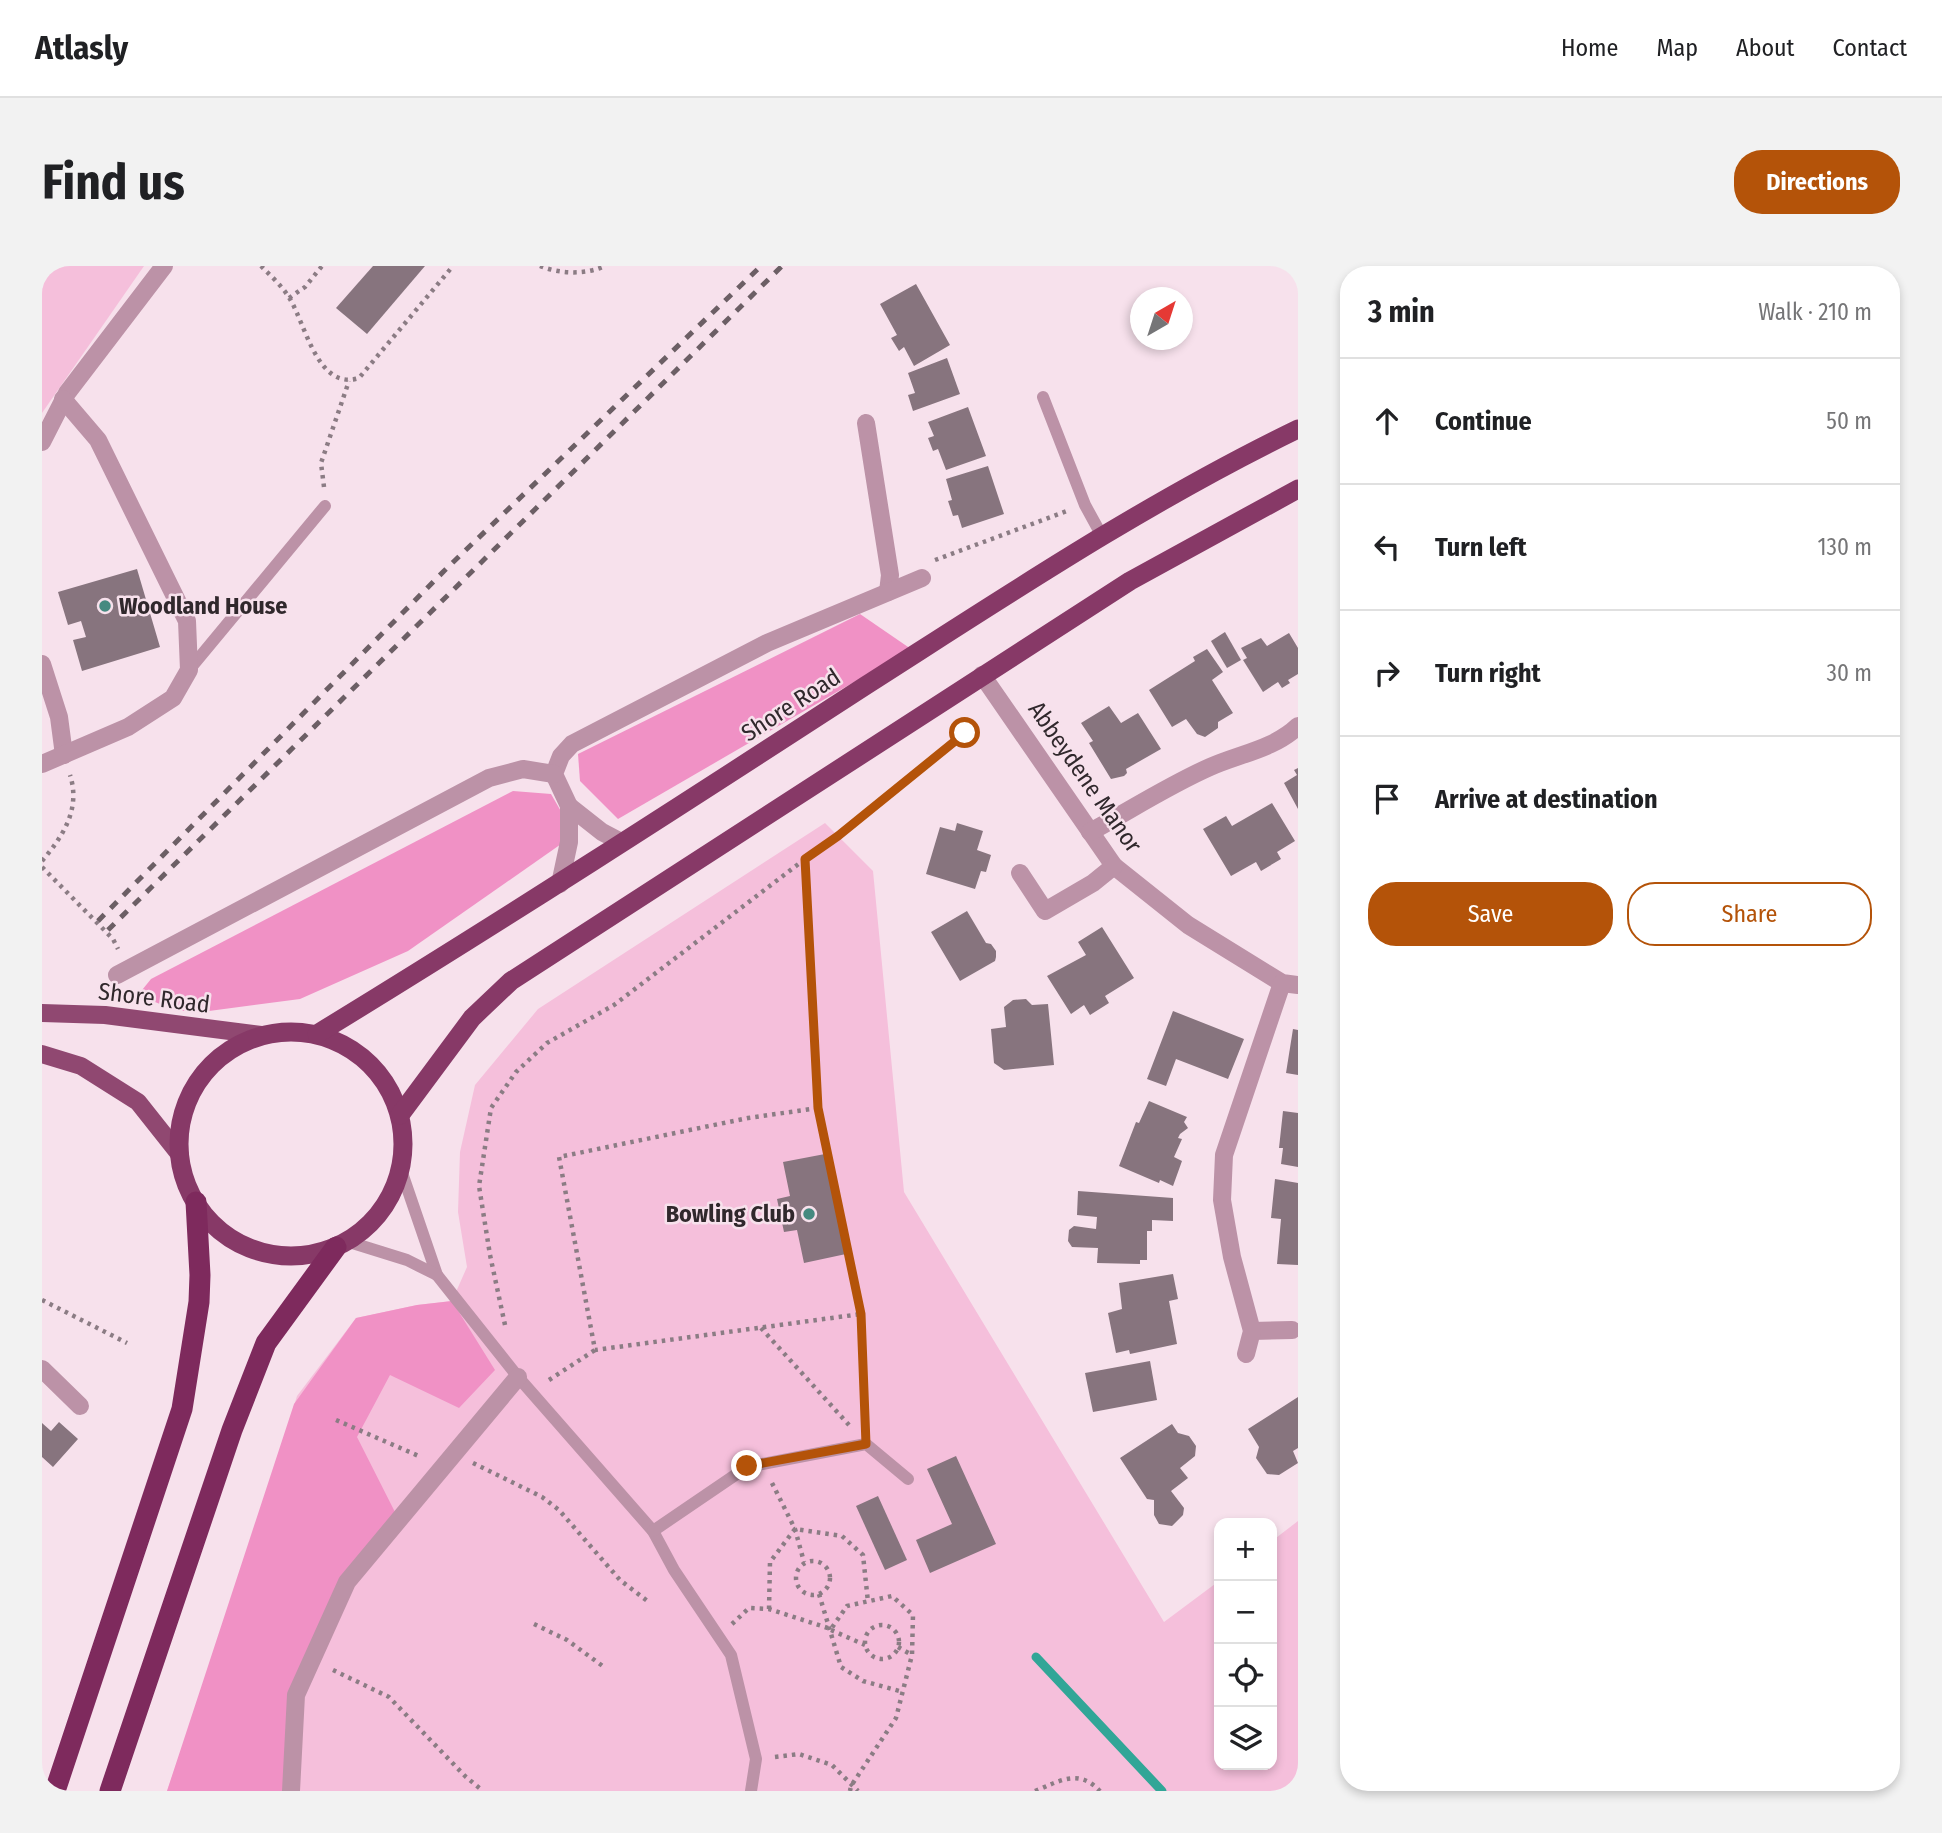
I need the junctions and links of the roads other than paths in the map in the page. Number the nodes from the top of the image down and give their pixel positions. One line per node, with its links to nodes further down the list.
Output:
1 (164, 266): 3 (street)
2 (1043, 397): 9 (lane)
3 (63, 399): 6 (street); 13 (street)
4 (866, 423): 11 (street)
5 (1298, 429): 9 (highway, Shore Road)
6 (42, 442)
7 (1298, 489): 14 (highway)
8 (325, 506): 13 (lane)
9 (1102, 536): 21 (highway, Shore Road)
10 (922, 578): 11 (street)
11 (888, 592): 18 (street)
12 (42, 664): 16 (street)
13 (188, 670): 16 (street)
14 (982, 675): 20 (street, Abbeydene Manor); 31 (highway)
15 (1298, 726): 20 (street)
16 (64, 755): 17 (street)
17 (42, 764)
18 (554, 774): 19 (street); 25 (street)
19 (569, 807): 21 (street); 24 (street)
20 (1090, 832): 22 (street, Abbeydene Manor)
21 (621, 842): 24 (highway, Shore Road)
22 (1114, 866): 23 (street); 26 (street, Abbeydene Manor)
23 (1020, 873)
24 (559, 884): 28 (highway, Shore Road)
25 (122, 972)
26 (1290, 984): 38 (street)
27 (42, 1013): 29 (main road, Shore Road)
28 (317, 1034): 29 (highway); 31 (highway)
29 (261, 1035): 32 (highway)
30 (42, 1055): 32 (main road)
31 (400, 1115): 33 (highway)
32 (180, 1155): 34 (highway)
33 (400, 1167): 35 (highway); 36 (lane)
34 (196, 1202): 35 (highway); 45 (highway)
35 (341, 1244): 36 (lane); 46 (highway)
36 (437, 1275): 41 (lane)
37 (1292, 1330): 38 (street)
38 (1252, 1331): 39 (street)
39 (1246, 1354)
40 (42, 1369): 42 (street)
41 (517, 1377): 44 (lane); 47 (street)
42 (80, 1406)
43 (908, 1479): 44 (lane)
44 (653, 1531): 48 (lane)
45 (55, 1791)
46 (110, 1791)
47 (291, 1791)
48 (751, 1791)

